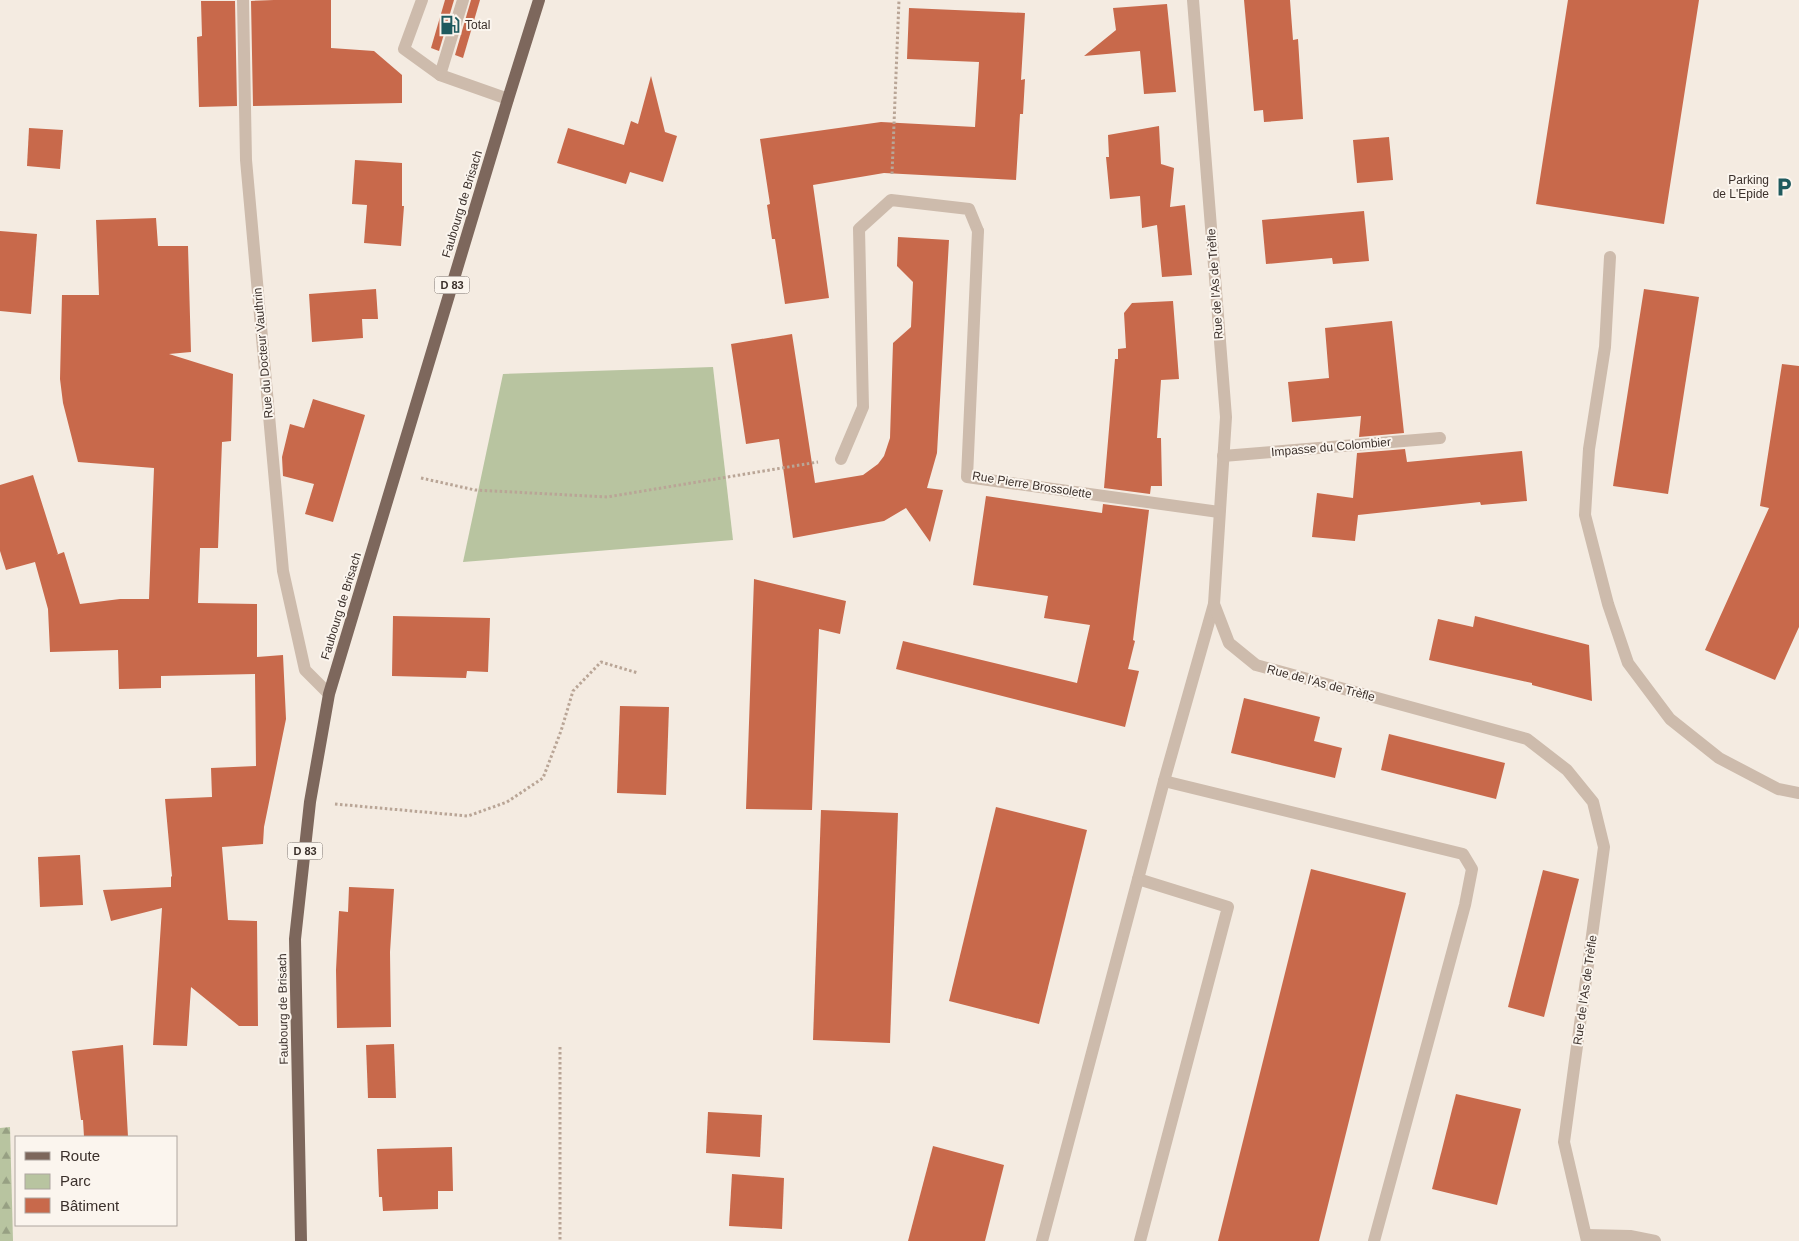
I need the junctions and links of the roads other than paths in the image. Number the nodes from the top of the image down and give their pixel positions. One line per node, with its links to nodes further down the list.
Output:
1 (243, 0): 14 (street, Rue du Docteur Vauthrin)
2 (422, 0): 6 (street)
3 (463, 0): 6 (street)
4 (540, 0): 7 (main road, Faubourg de Brisach / D 83)
5 (1193, 0): 10 (street, Rue de l'As de Trèfle)
6 (440, 75): 7 (street)
7 (508, 99): 14 (main road, Faubourg de Brisach / D 83)
8 (1610, 257): 16 (street)
9 (1440, 438): 10 (street, Impasse du Colombier)
10 (1223, 456): 12 (street, Rue de l'As de Trèfle)
11 (841, 458): 12 (street, Rue Pierre Brossolette)
12 (1219, 512): 13 (street, Rue de l'As de Trèfle)
13 (1214, 604): 15 (street); 18 (street, Rue de l'As de Trèfle)
14 (329, 694): 19 (main road, Faubourg de Brisach / D 83)
15 (1164, 781): 17 (street); 22 (street)
16 (1799, 793)
17 (1138, 879): 20 (street); 21 (street)
18 (1586, 1238): 23 (street)
19 (302, 1241)
20 (1042, 1241)
21 (1140, 1241)
22 (1374, 1241)
23 (1655, 1241)

